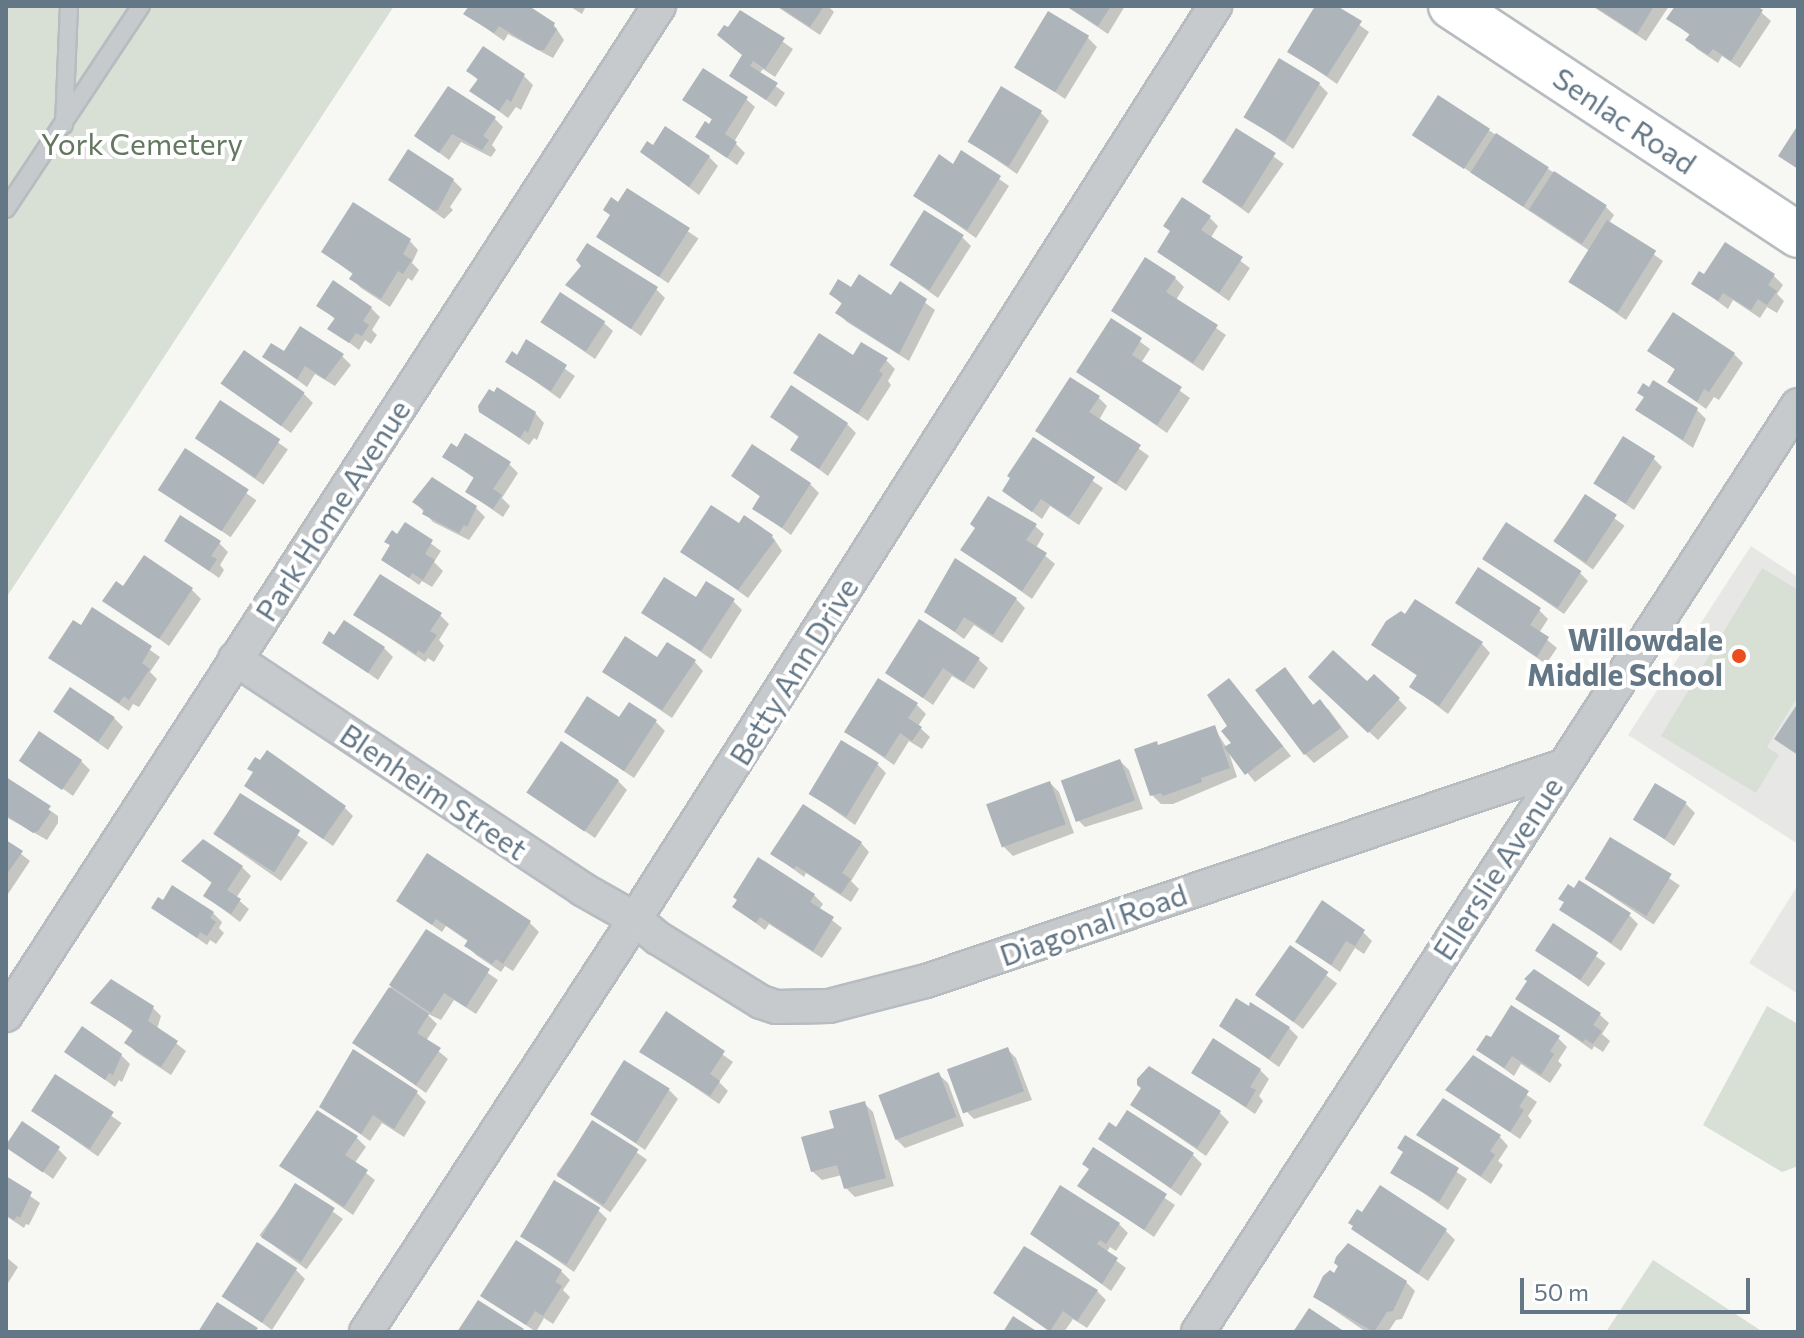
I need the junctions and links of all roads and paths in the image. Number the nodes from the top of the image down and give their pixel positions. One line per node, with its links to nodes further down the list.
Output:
1 (69, 6): 6 (lane)
2 (141, 6): 6 (lane)
3 (659, 6): 10 (street, Park Home Avenue)
4 (1215, 6): 12 (street, Betty Ann Drive)
5 (1451, 6): 8 (street, Senlac Road)
6 (64, 127): 7 (lane)
7 (6, 209)
8 (1798, 235)
9 (1798, 405): 11 (street, Ellerslie Avenue)
10 (235, 659): 12 (street, Blenheim Street); 13 (street, Park Home Avenue)
11 (1563, 766): 12 (street, Diagonal Road); 15 (street, Ellerslie Avenue)
12 (635, 919): 14 (street, Betty Ann Drive)
13 (6, 1015)
14 (366, 1332)
15 (1198, 1332)

